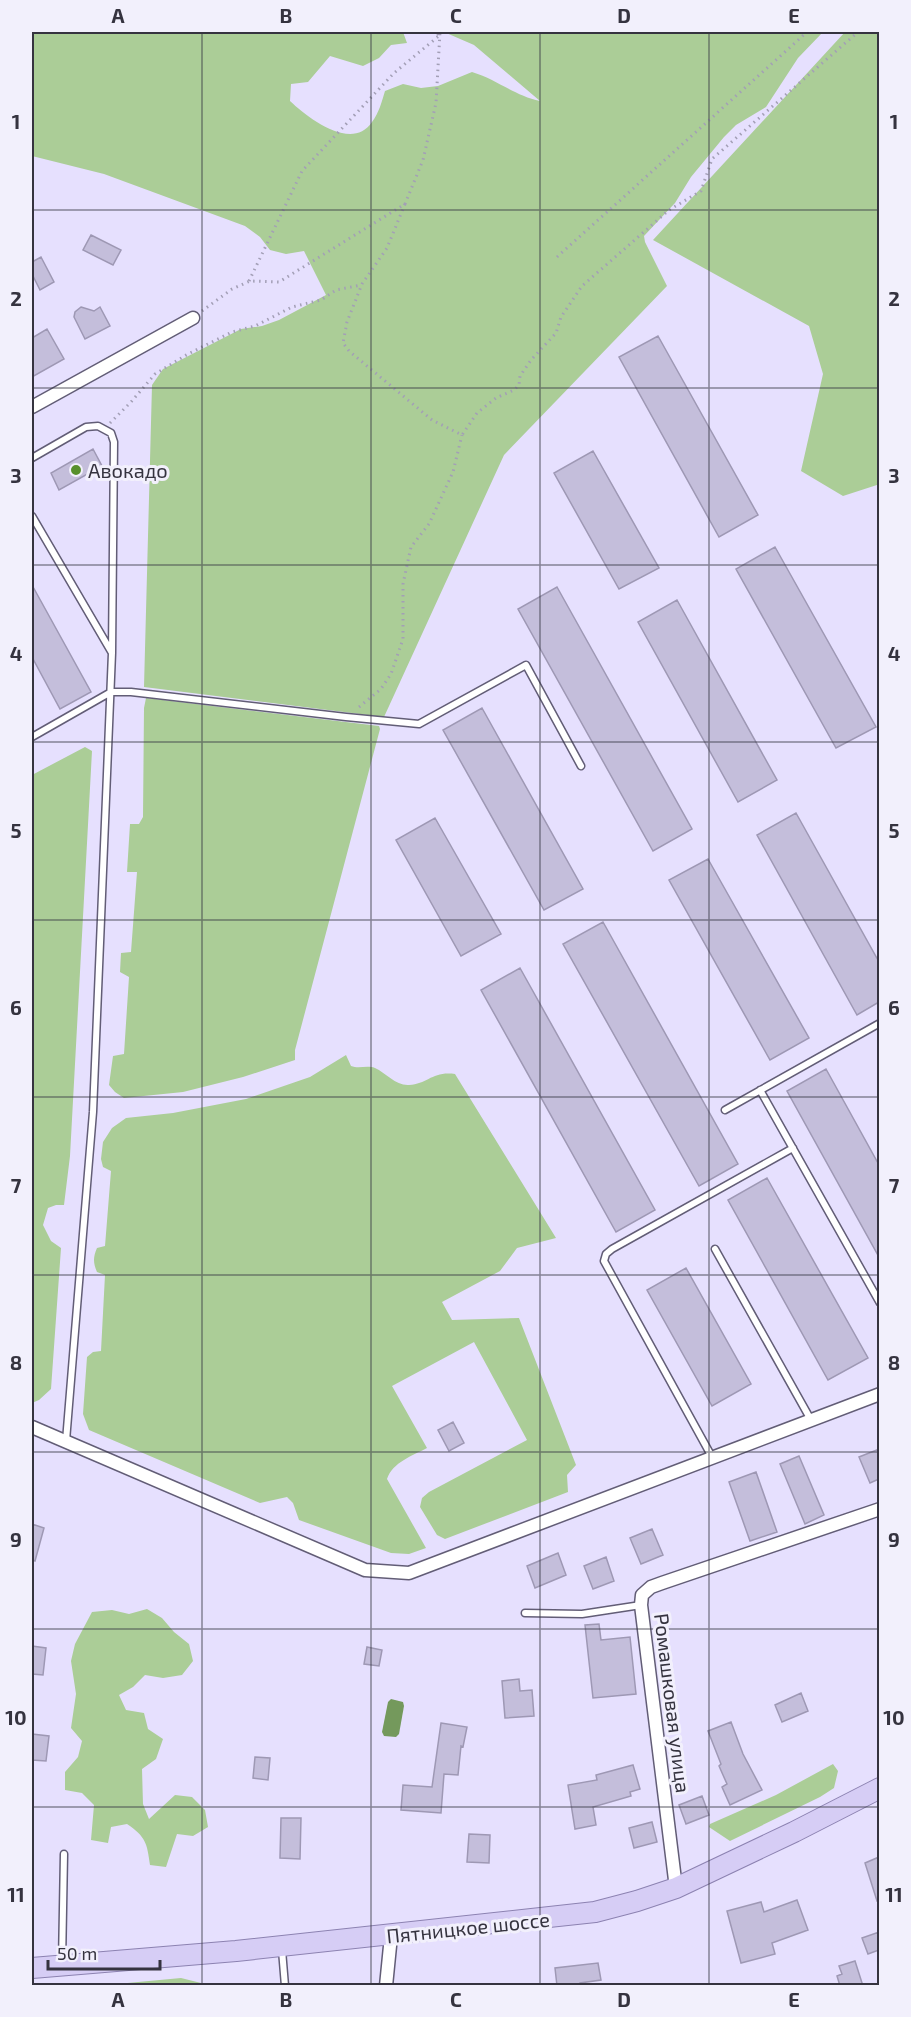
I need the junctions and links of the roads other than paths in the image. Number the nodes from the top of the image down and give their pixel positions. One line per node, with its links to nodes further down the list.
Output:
1 (193, 318): 2 (street)
2 (32, 407)
3 (32, 458): 5 (lane)
4 (32, 516): 5 (lane)
5 (112, 653): 6 (lane)
6 (111, 692): 7 (lane); 8 (lane); 18 (lane)
7 (32, 737)
8 (581, 766)
9 (879, 1023): 10 (lane)
10 (760, 1090): 11 (lane); 12 (lane)
11 (725, 1110)
12 (793, 1148): 14 (lane); 19 (lane)
13 (715, 1249): 16 (lane)
14 (879, 1303)
15 (879, 1394): 16 (street)
16 (811, 1420): 19 (street)
17 (32, 1427): 18 (street)
18 (66, 1441): 19 (street)
19 (712, 1458)
20 (879, 1509): 21 (street, Ромашковая улица)
21 (641, 1605): 22 (lane); 25 (street, Ромашковая улица)
22 (525, 1613)
23 (879, 1788): 25 (main road, Пятницкое шоссе)
24 (64, 1854): 28 (lane)
25 (676, 1888): 26 (main road, Пятницкое шоссе)
26 (391, 1936): 27 (main road, Пятницкое шоссе); 31 (street)
27 (281, 1947): 28 (main road, Пятницкое шоссе); 30 (lane)
28 (62, 1967): 29 (main road, Пятницкое шоссе)
29 (32, 1968)
30 (285, 1986)
31 (386, 1986)

